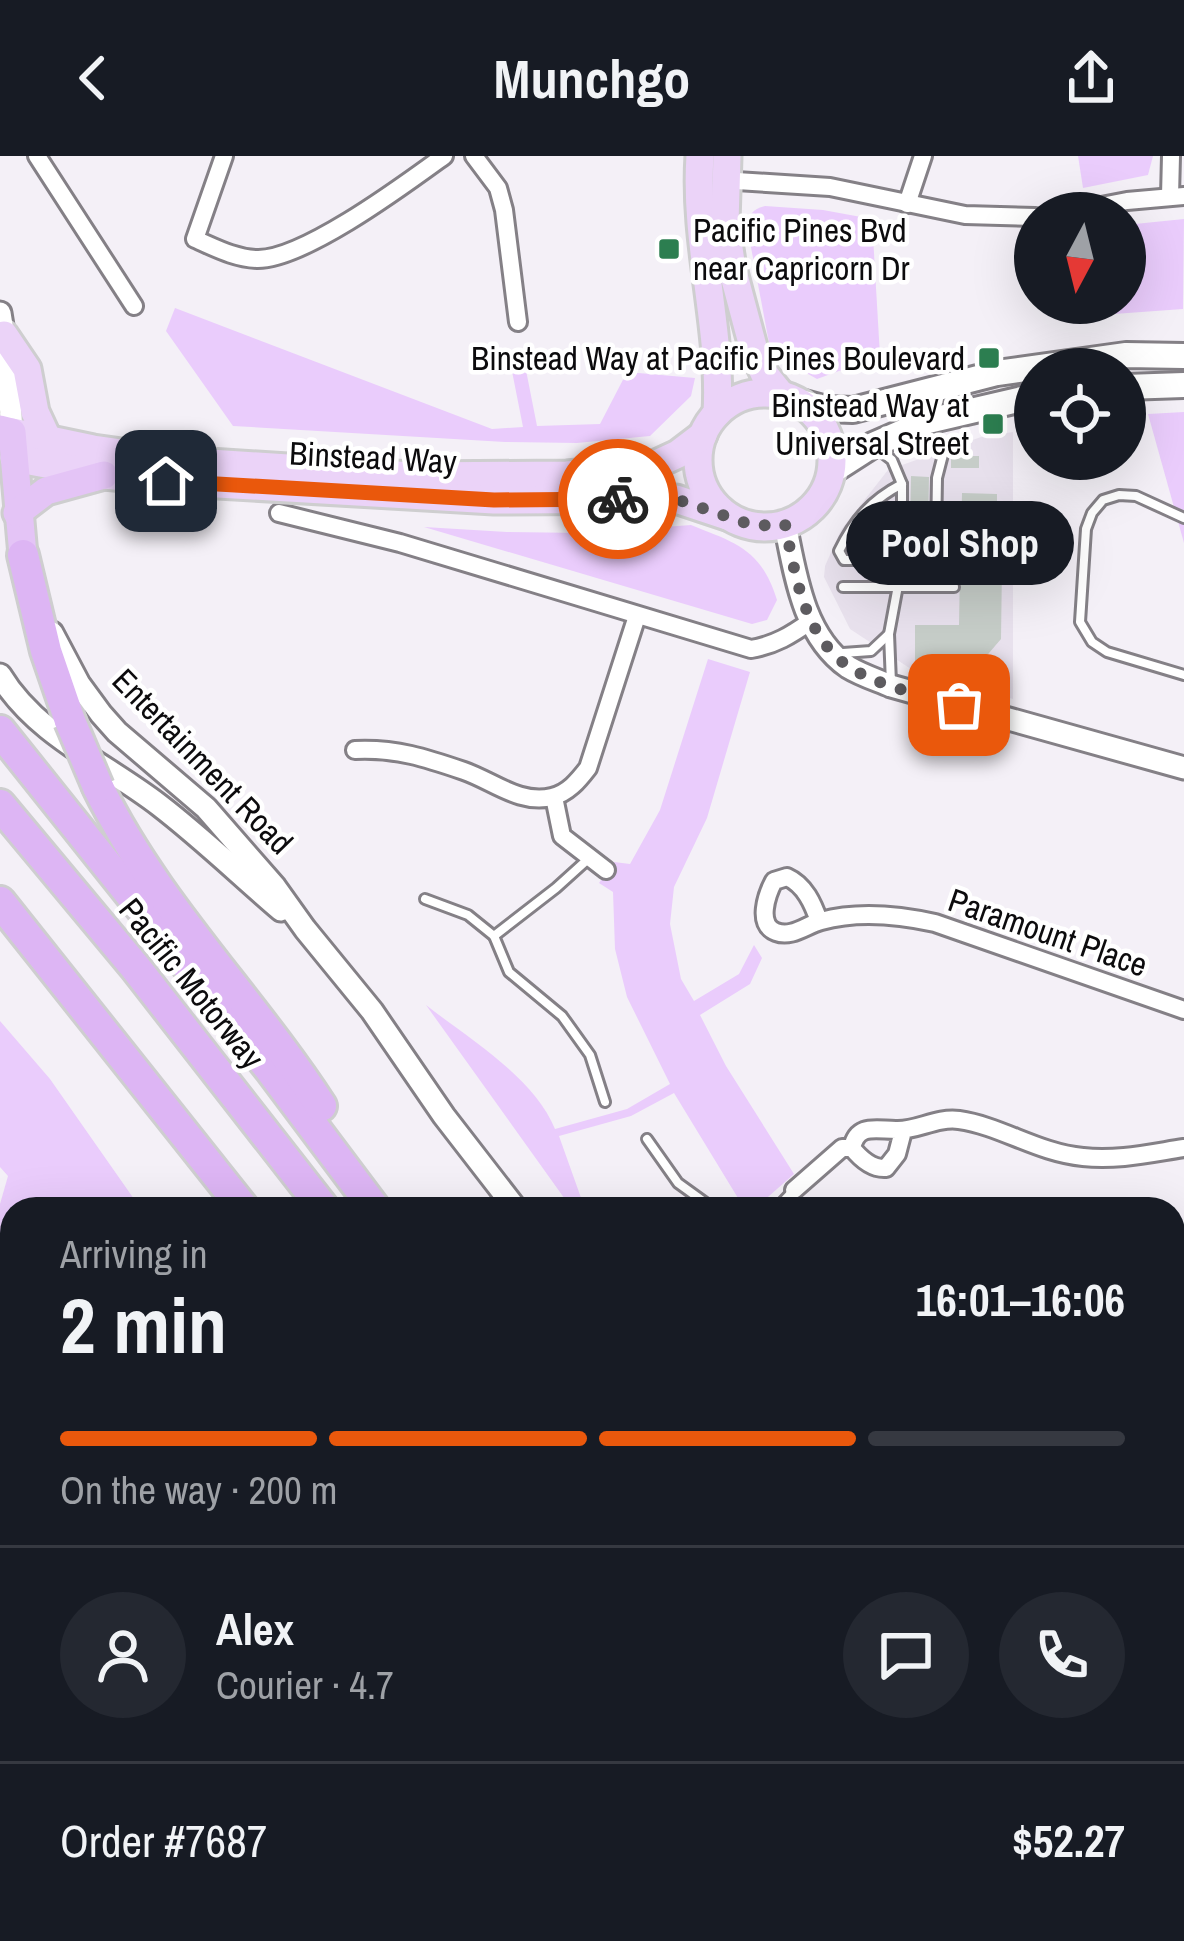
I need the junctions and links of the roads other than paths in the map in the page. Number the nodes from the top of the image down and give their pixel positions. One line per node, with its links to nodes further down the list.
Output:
1 (37, 156): 12 (street)
2 (224, 156): 3 (street)
3 (444, 156)
4 (474, 156): 13 (street)
5 (923, 156): 10 (street)
6 (1171, 156): 8 (street)
7 (713, 167): 10 (street); 18 (main road); 20 (main road)
8 (1177, 196): 9 (street)
9 (1146, 199)
10 (907, 205): 11 (street)
11 (1014, 216)
12 (134, 306)
13 (518, 322)
14 (2, 324): 21 (main road); 22 (street)
15 (1184, 356): 18 (main road)
16 (1184, 385): 17 (main road)
17 (1146, 386)
18 (789, 399): 20 (main road); 25 (main road)
19 (1014, 401): 24 (main road)
20 (710, 424): 21 (main road, Binstead Way); 30 (main road)
21 (48, 440): 22 (main road, Binstead Way)
22 (6, 443): 26 (main road, Binstead Way); 29 (highway, Entertainment Road)
23 (946, 443): 33 (lane)
24 (882, 452): 25 (main road); 27 (lane)
25 (831, 472): 32 (main road)
26 (104, 475): 29 (highway); 30 (main road, Binstead Way)
27 (902, 484): 33 (lane); 35 (lane)
28 (279, 512): 39 (street)
29 (17, 513): 34 (highway, Entertainment Road)
30 (727, 516): 32 (main road)
31 (1184, 518): 44 (lane)
32 (785, 524): 40 (street)
33 (902, 540): 35 (lane)
34 (23, 554): 57 (street, Entertainment Road); 64 (highway, bridge)
35 (902, 560): 37 (lane)
36 (843, 587): 37 (lane)
37 (897, 587): 38 (lane); 41 (lane)
38 (954, 587)
39 (637, 616): 40 (street); 49 (street)
40 (811, 621): 42 (street)
41 (889, 634): 42 (lane); 45 (lane)
42 (831, 652): 45 (street)
43 (0, 675): 57 (street, Entertainment Road)
44 (1184, 675)
45 (891, 686): 48 (street)
46 (0, 731): 64 (highway)
47 (355, 750): 49 (street)
48 (1184, 768)
49 (554, 796): 51 (street)
50 (0, 805): 69 (highway, Pacific Motorway)
51 (588, 859): 52 (street); 58 (lane)
52 (606, 870)
53 (425, 899): 58 (lane)
54 (0, 902): 59 (highway)
55 (818, 921): 60 (street, Paramount Place)
56 (0, 929): 59 (highway)
57 (305, 929): 71 (street, Entertainment Road)
58 (494, 936): 61 (lane)
59 (39, 949): 68 (highway)
60 (1184, 1010)
61 (604, 1102)
62 (903, 1131): 65 (street); 65 (street); 66 (street)
63 (647, 1139): 72 (lane)
64 (323, 1140): 70 (highway)
65 (852, 1148): 67 (street)
66 (1184, 1148)
67 (794, 1190): 73 (lane)
68 (235, 1197)
69 (315, 1197)
70 (366, 1197)
71 (506, 1197)
72 (697, 1197)
73 (787, 1197)

